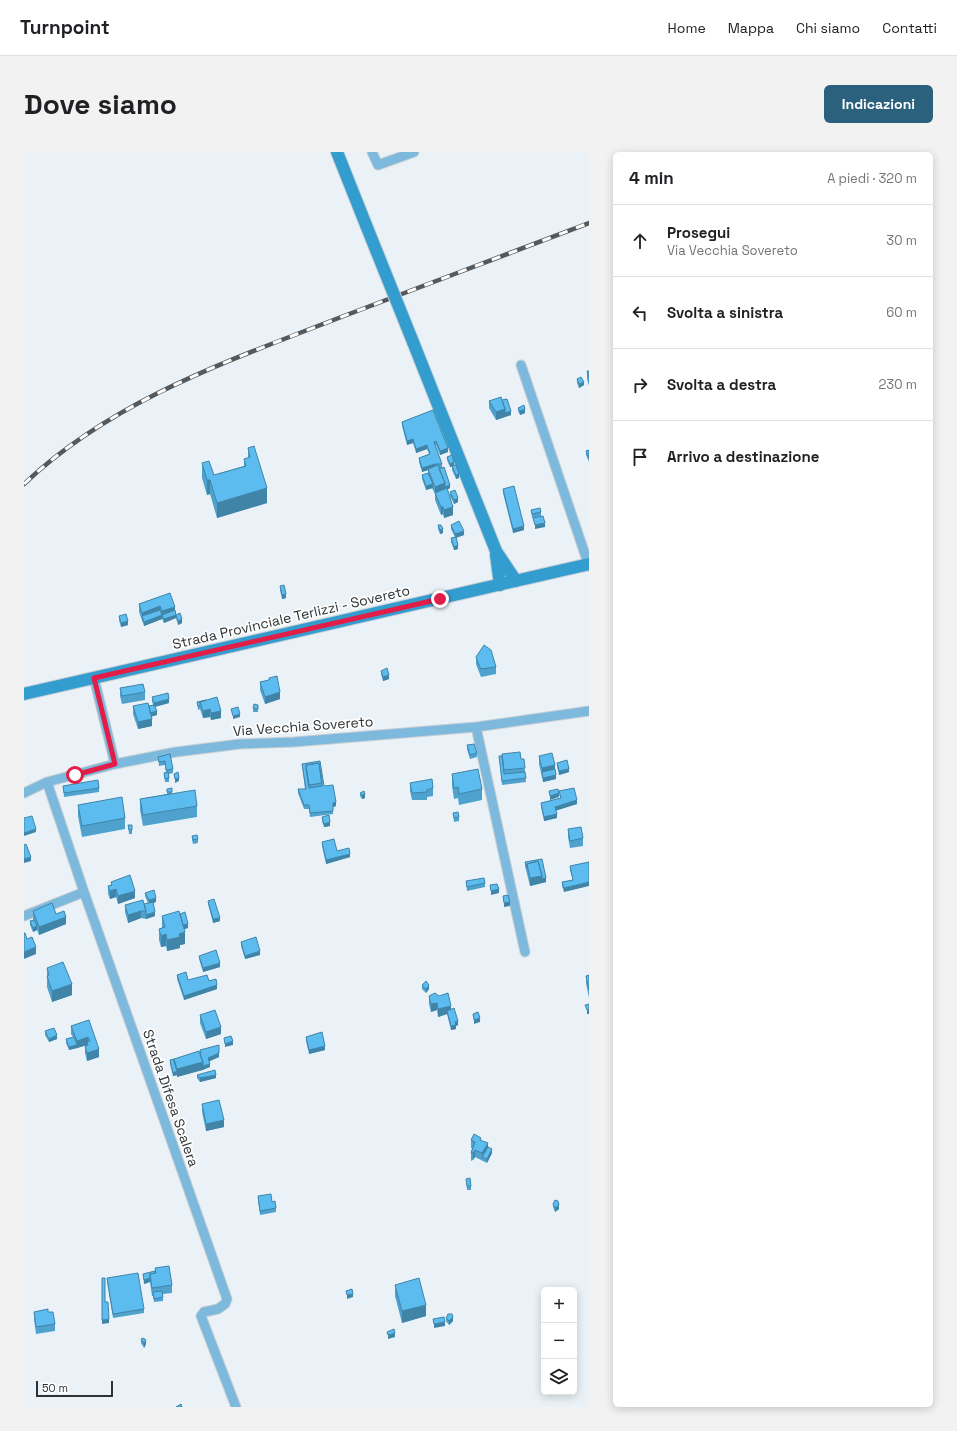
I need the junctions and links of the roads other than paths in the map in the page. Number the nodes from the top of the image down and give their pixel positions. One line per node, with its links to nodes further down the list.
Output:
1 (337, 152): 5 (main road, bridge)
2 (372, 152): 3 (street)
3 (414, 152)
4 (521, 365): 6 (street)
5 (496, 552): 7 (main road); 8 (main road)
6 (589, 565): 7 (main road, Strada Provinciale Terlizzi - Sovereto)
7 (516, 581): 8 (main road, Strada Provinciale Terlizzi - Sovereto)
8 (500, 585): 9 (main road, Strada Provinciale Terlizzi - Sovereto)
9 (94, 678): 10 (main road, Strada Provinciale Terlizzi - Sovereto); 13 (street)
10 (24, 694)
11 (589, 711): 12 (street, Via Vecchia Sovereto)
12 (476, 727): 13 (street, Via Vecchia Sovereto); 18 (street)
13 (115, 764): 14 (street, Via Vecchia Sovereto)
14 (47, 782): 15 (street, Via Vecchia Sovereto); 16 (street, Strada Difesa Scalera)
15 (24, 793)
16 (84, 892): 17 (street); 19 (street, Strada Difesa Scalera)
17 (24, 916)
18 (525, 952)
19 (236, 1407)

